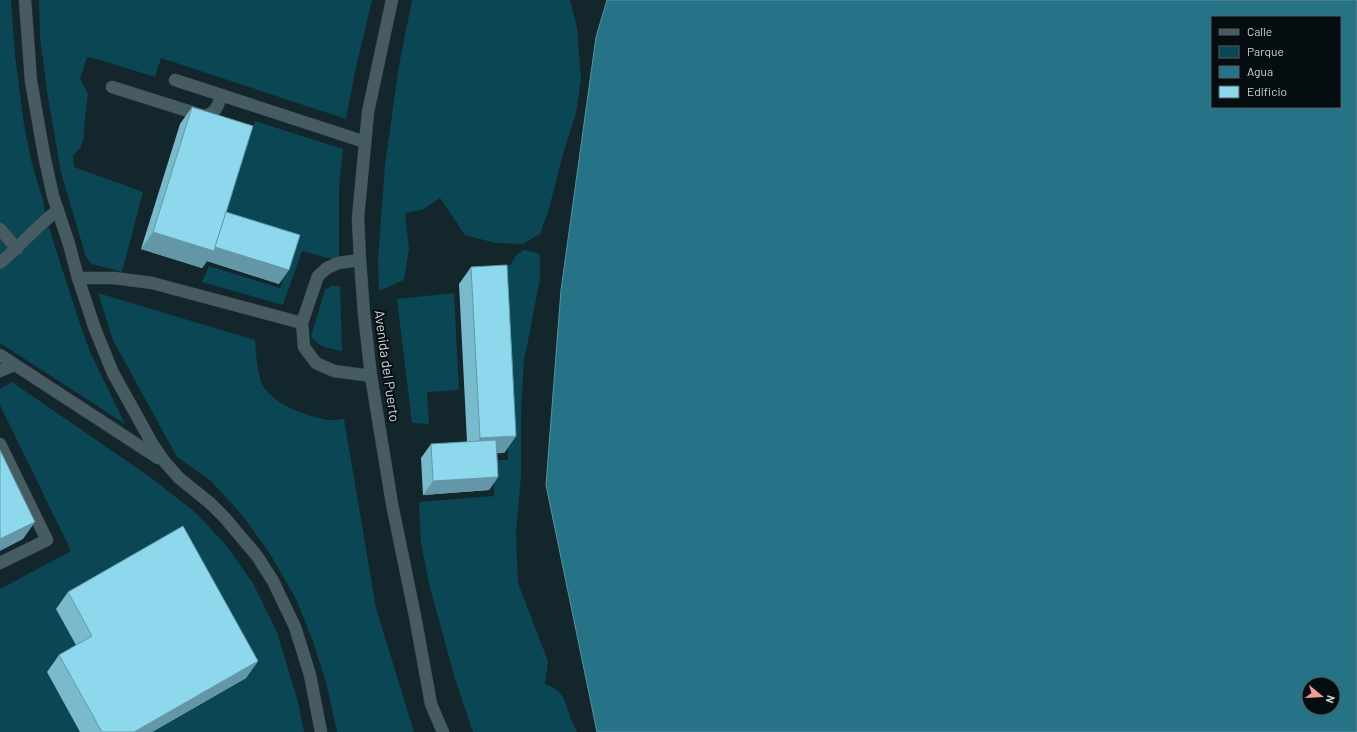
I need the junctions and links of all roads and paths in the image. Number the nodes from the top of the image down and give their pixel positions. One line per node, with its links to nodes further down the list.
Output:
1 (25, 0): 7 (street)
2 (392, 0): 6 (street, Avenida del Puerto)
3 (175, 80): 5 (street)
4 (112, 87): 5 (street)
5 (222, 95): 6 (street)
6 (365, 142): 10 (street, Avenida del Puerto)
7 (58, 210): 9 (street); 12 (street)
8 (0, 229): 9 (street)
9 (17, 249): 11 (street)
10 (360, 260): 13 (street); 17 (street, Avenida del Puerto)
11 (0, 263)
12 (78, 278): 13 (street); 19 (street)
13 (302, 323): 17 (street)
14 (0, 355): 15 (street)
15 (14, 364): 16 (street); 19 (street)
16 (0, 371)
17 (371, 376): 22 (street, Avenida del Puerto)
18 (0, 444): 20 (street)
19 (164, 461): 21 (street)
20 (0, 563)
21 (321, 732)
22 (443, 732)

